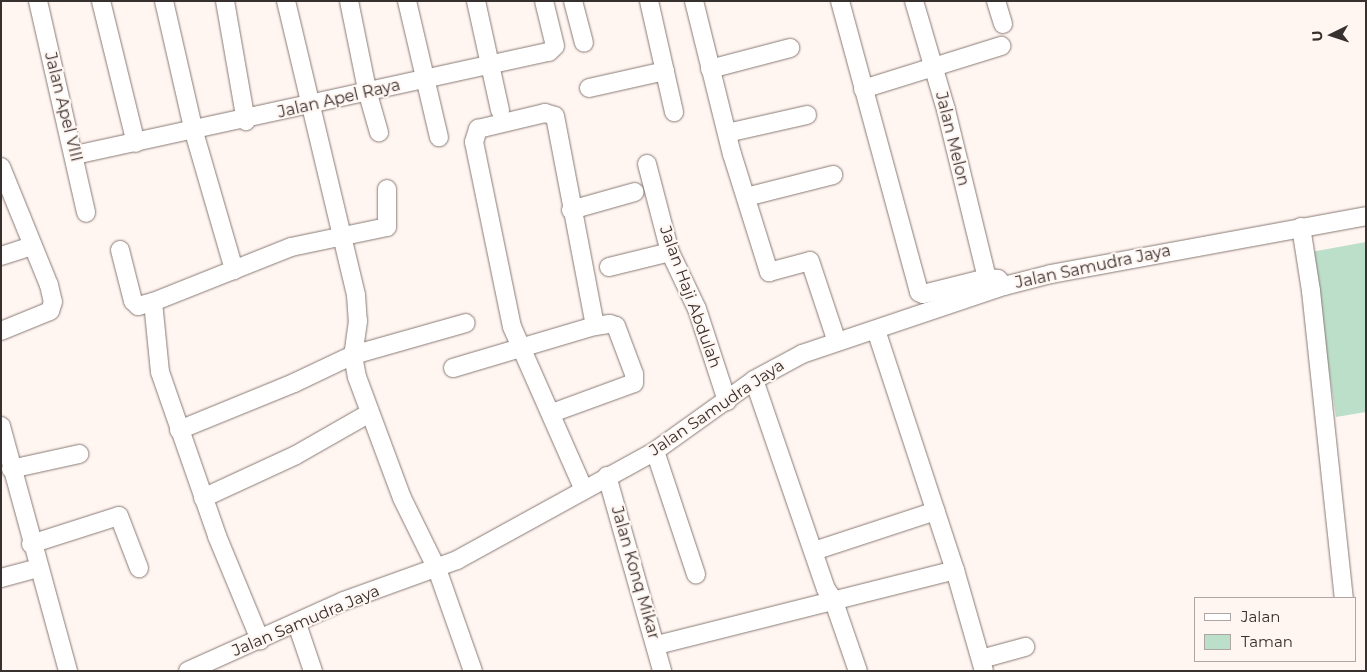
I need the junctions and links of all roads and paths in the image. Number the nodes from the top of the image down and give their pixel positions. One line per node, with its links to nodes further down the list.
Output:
1 (38, 1): 38 (street, Jalan Apel VIII)
2 (101, 1): 37 (street)
3 (164, 1): 33 (street)
4 (225, 1): 32 (street)
5 (286, 1): 28 (street)
6 (349, 1): 27 (street)
7 (407, 1): 24 (street)
8 (476, 1): 20 (street)
9 (544, 1): 20 (street, Jalan Apel Raya)
10 (573, 1): 17 (street)
11 (649, 1): 23 (street)
12 (694, 1): 22 (street)
13 (840, 1): 26 (street)
14 (914, 1): 21 (street, Jalan Melon)
15 (996, 1): 16 (street)
16 (1003, 24)
17 (584, 43)
18 (1001, 46): 21 (street)
19 (790, 48): 22 (street)
20 (490, 65): 24 (street, Jalan Apel Raya); 29 (street)
21 (934, 67): 26 (street); 56 (street, Jalan Melon)
22 (710, 69): 35 (street)
23 (665, 71): 25 (street); 30 (street)
24 (427, 78): 27 (street, Jalan Apel Raya); 36 (street)
25 (589, 88)
26 (864, 89): 56 (street)
27 (368, 94): 28 (street, Jalan Apel Raya); 34 (street)
28 (310, 107): 32 (street, Jalan Apel Raya); 49 (street)
29 (500, 110)
30 (674, 112)
31 (807, 115): 35 (street)
32 (246, 120): 33 (street, Jalan Apel Raya)
33 (194, 132): 37 (street, Jalan Apel Raya); 55 (street)
34 (379, 132)
35 (727, 133): 44 (street)
36 (440, 136)
37 (136, 143): 38 (street, Jalan Apel Raya)
38 (75, 156): 46 (street, Jalan Apel VIII)
39 (647, 164): 52 (street, Jalan Haji Abdulah)
40 (833, 175): 44 (street)
41 (3, 178): 50 (street)
42 (387, 189): 49 (street)
43 (635, 192): 45 (street)
44 (746, 197): 63 (street)
45 (571, 210): 60 (street); 64 (street)
46 (86, 213)
47 (1366, 216): 48 (street, Jalan Samudra Jaya)
48 (1301, 227): 57 (street, Jalan Samudra Jaya); 89 (street)
49 (340, 237): 55 (street); 65 (street)
50 (31, 246): 53 (street); 62 (street)
51 (120, 250): 58 (street)
52 (670, 252): 54 (street); 68 (street, Jalan Haji Abdulah)
53 (1, 256)
54 (609, 267)
55 (234, 270): 58 (street)
56 (987, 278): 57 (street)
57 (1004, 286): 61 (street, Jalan Samudra Jaya)
58 (153, 302): 72 (street)
59 (466, 323): 65 (street)
60 (595, 326): 64 (street); 69 (street)
61 (876, 330): 63 (street, Jalan Samudra Jaya); 80 (street)
62 (1, 331)
63 (837, 342): 67 (street, Jalan Samudra Jaya)
64 (521, 346): 66 (street); 69 (street)
65 (353, 355): 70 (street); 72 (street)
66 (453, 368)
67 (754, 380): 68 (street, Jalan Samudra Jaya); 82 (street)
68 (727, 401): 73 (street, Jalan Samudra Jaya)
69 (552, 413): 77 (street)
70 (368, 414): 79 (street); 85 (street)
71 (1, 427): 75 (street)
72 (179, 430): 79 (street)
73 (655, 451): 76 (street, Jalan Samudra Jaya); 87 (street)
74 (79, 454): 75 (street)
75 (11, 469): 78 (street)
76 (607, 476): 77 (street, Jalan Samudra Jaya); 93 (street, Jalan Konq Mikar)
77 (584, 490): 85 (street, Jalan Samudra Jaya)
78 (9, 493): 81 (street)
79 (204, 498): 92 (street)
80 (936, 511): 82 (street); 86 (street)
81 (31, 544): 83 (street); 84 (street)
82 (814, 551): 90 (street)
83 (38, 568): 88 (street); 96 (street)
84 (139, 568)
85 (437, 570): 91 (street, Jalan Samudra Jaya); 99 (street)
86 (956, 570): 90 (street); 95 (street)
87 (696, 574)
88 (1, 578)
89 (1344, 597)
90 (833, 599): 93 (street); 101 (street)
91 (297, 624): 92 (street, Jalan Samudra Jaya); 98 (street)
92 (260, 640): 97 (street, Jalan Samudra Jaya)
93 (656, 645): 100 (street, Jalan Konq Mikar)
94 (1025, 647): 95 (street)
95 (982, 665)
96 (68, 671)
97 (188, 671)
98 (313, 671)
99 (472, 671)
100 (662, 671)
101 (858, 671)

